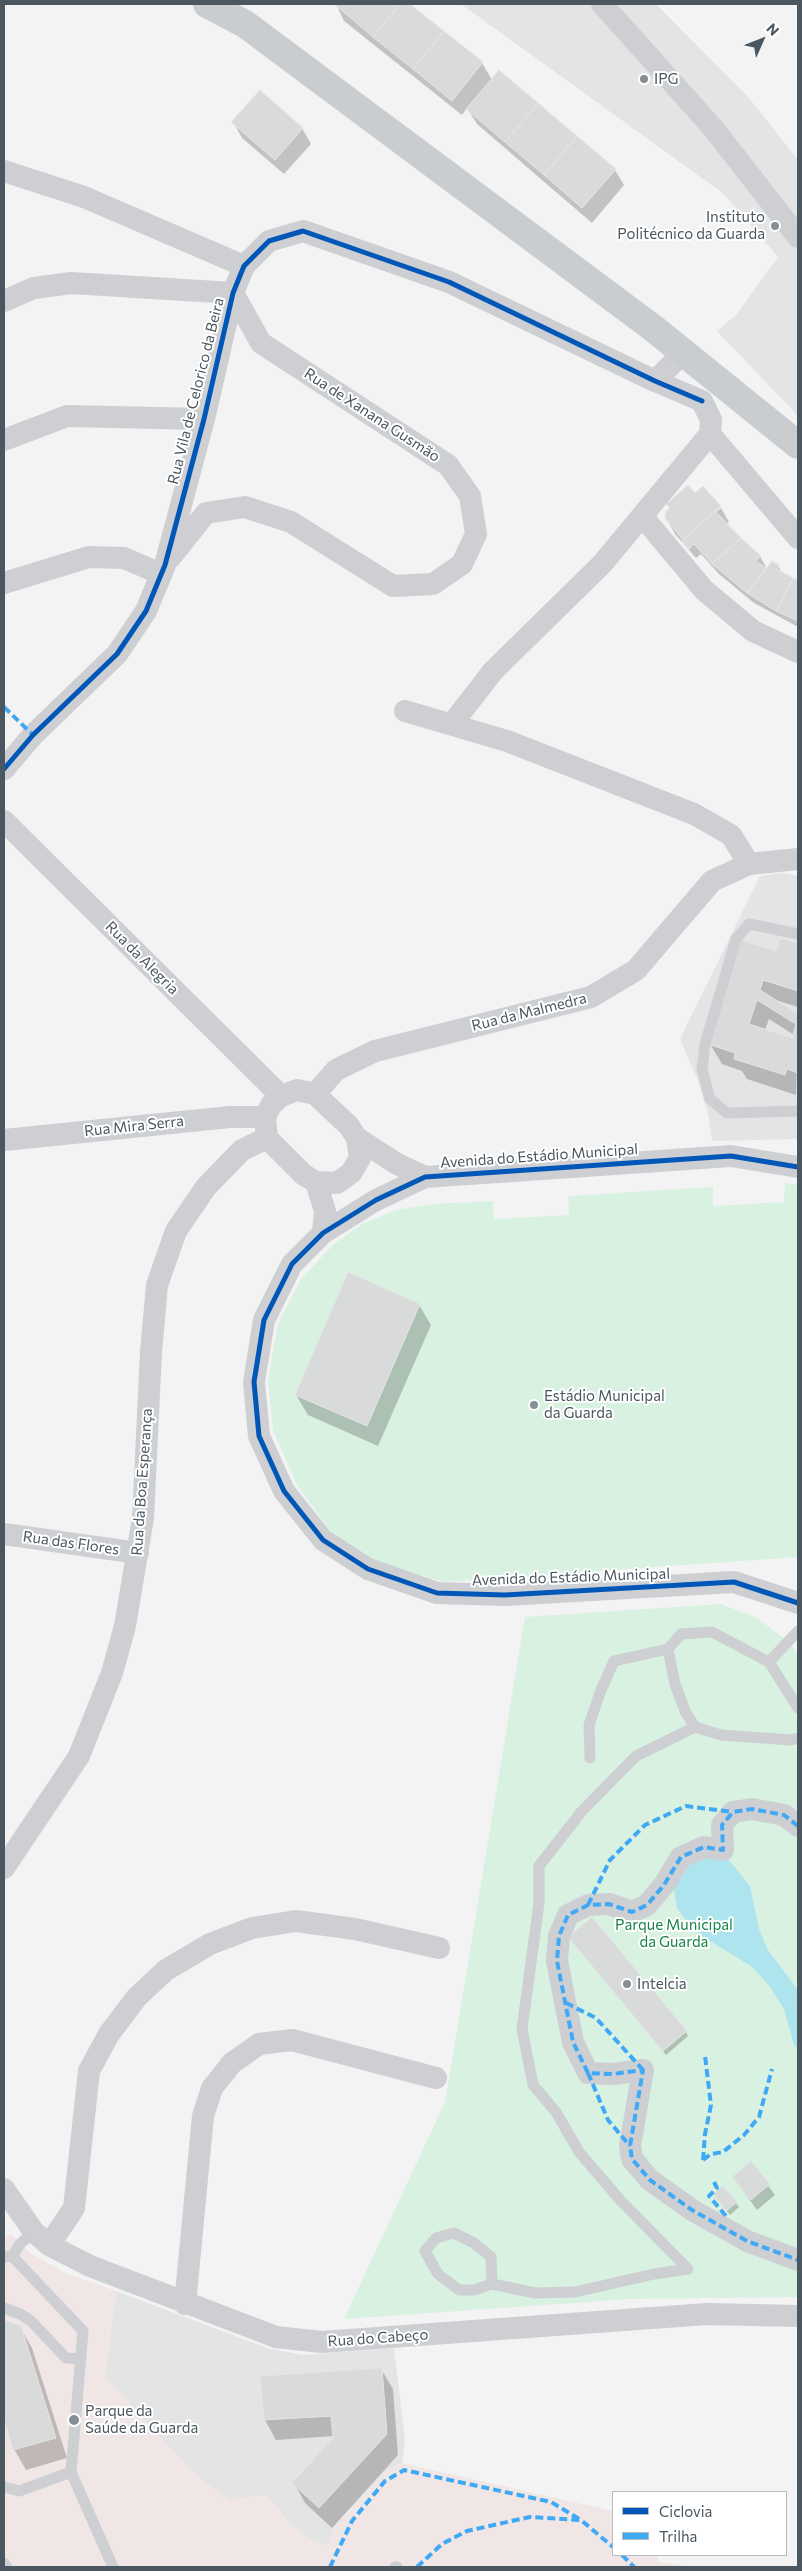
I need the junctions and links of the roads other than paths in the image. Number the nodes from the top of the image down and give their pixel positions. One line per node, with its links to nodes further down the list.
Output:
1 (206, 4): 10 (main road)
2 (602, 4): 6 (street)
3 (621, 4): 5 (street)
4 (4, 170): 7 (street)
5 (798, 214)
6 (798, 236)
7 (244, 266): 8 (street, Rua Vila de Celorico da Beira); 11 (street, Rua Vila de Celorico da Beira)
8 (233, 293): 9 (street); 13 (street, Rua Vila de Celorico da Beira); 19 (street, Rua de Xanana Gusmão)
9 (4, 301)
10 (684, 352): 11 (street); 12 (main road)
11 (654, 382): 12 (street, Rua Vila de Celorico da Beira)
12 (711, 392): 14 (street); 16 (main road)
13 (204, 419): 15 (street); 19 (street, Rua Vila de Celorico da Beira)
14 (710, 434): 17 (street); 18 (street)
15 (4, 440)
16 (798, 445)
17 (643, 517): 21 (street); 23 (street)
18 (798, 538)
19 (163, 570): 20 (street); 24 (street, Rua Vila de Celorico da Beira)
20 (4, 583)
21 (798, 652)
22 (405, 711): 23 (street)
23 (452, 724): 27 (street)
24 (4, 768)
25 (4, 821): 30 (street, Rua da Alegria)
26 (798, 859): 27 (street, Rua da Malmedra)
27 (750, 864): 29 (street, Rua da Malmedra)
28 (798, 934): 31 (lane)
29 (315, 1094): 30 (street); 33 (street)
30 (281, 1096): 32 (street)
31 (798, 1111)
32 (266, 1127): 34 (street, Rua Mira Serra); 37 (street); 40 (street, Rua da Boa Esperança)
33 (357, 1138): 36 (street); 37 (street)
34 (4, 1140)
35 (798, 1167): 36 (street, Avenida do Estádio Municipal)
36 (425, 1177): 38 (street, Avenida do Estádio Municipal)
37 (316, 1182): 38 (street)
38 (323, 1233): 41 (street, Avenida do Estádio Municipal)
39 (4, 1534): 40 (street, Rua das Flores)
40 (138, 1553): 50 (street, Rua da Boa Esperança)
41 (798, 1603)
42 (798, 1631): 44 (lane)
43 (668, 1649): 44 (lane); 46 (lane); 48 (lane)
44 (769, 1662): 45 (lane)
45 (798, 1708)
46 (695, 1727): 47 (lane); 57 (lane)
47 (798, 1738)
48 (590, 1758)
49 (798, 1826): 56 (street)
50 (4, 1868)
51 (439, 1948): 54 (street)
52 (436, 2078): 58 (street)
53 (4, 2188): 54 (street, Rua do Cabeço)
54 (41, 2239): 55 (lane); 58 (street, Rua do Cabeço)
55 (8, 2256): 61 (lane)
56 (798, 2260)
57 (492, 2284): 57 (lane)
58 (185, 2304): 60 (street, Rua do Cabeço)
59 (4, 2308): 61 (lane)
60 (798, 2316)
61 (81, 2359): 62 (lane)
62 (70, 2472): 63 (lane); 66 (lane)
63 (4, 2487)
64 (4, 2563): 65 (lane)
65 (7, 2567)
66 (113, 2567)

